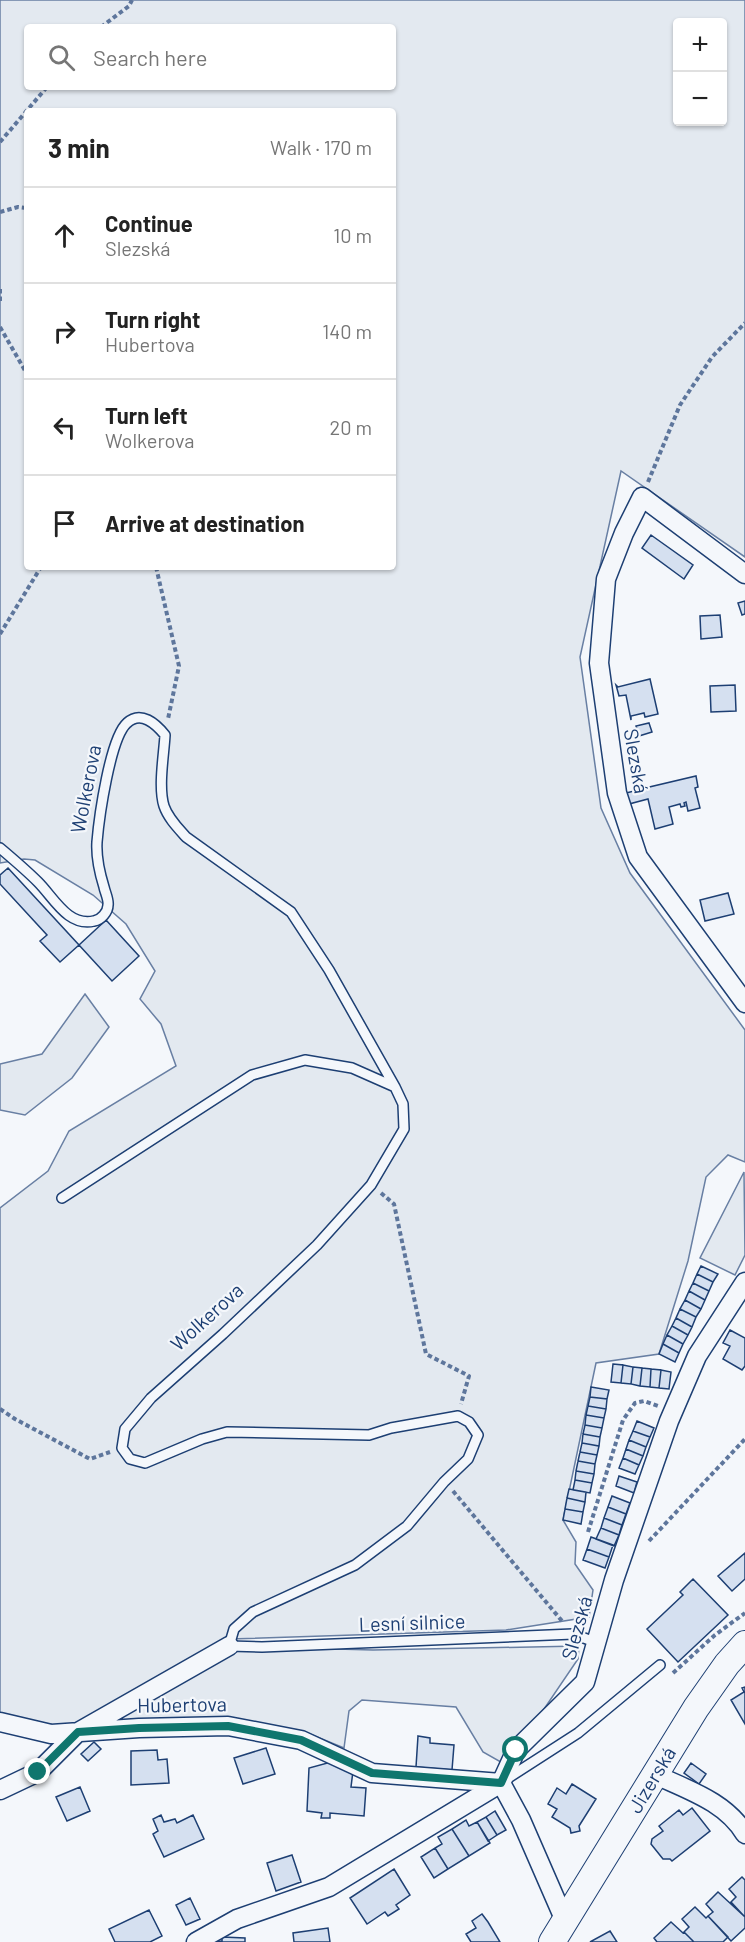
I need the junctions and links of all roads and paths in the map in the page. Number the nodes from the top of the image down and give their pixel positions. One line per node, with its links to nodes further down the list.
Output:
1 (132, 0): 2 (path)
2 (104, 24)
3 (44, 90): 4 (path)
4 (29, 108)
5 (24, 114): 6 (path)
6 (0, 142)
7 (24, 207): 8 (path)
8 (0, 212)
9 (0, 289): 10 (path)
10 (0, 301)
11 (745, 322): 14 (path)
12 (0, 327): 13 (path)
13 (24, 369)
14 (642, 497): 17 (street); 21 (street, Slezská)
15 (39, 570): 18 (path)
16 (157, 570): 19 (path)
17 (745, 574)
18 (0, 634)
19 (165, 735): 20 (lane, Wolkerova); 22 (lane, Wolkerova)
20 (0, 848)
21 (745, 1003)
22 (395, 1087): 23 (lane, Wolkerova); 24 (lane)
23 (371, 1185): 27 (path); 30 (lane, Wolkerova)
24 (62, 1198)
25 (745, 1282): 28 (street, Slezská)
26 (0, 1409): 30 (path)
27 (458, 1416): 30 (lane); 31 (lane)
28 (669, 1421): 32 (path); 36 (street, Slezská)
29 (745, 1438): 33 (path)
30 (122, 1448)
31 (444, 1482): 35 (path); 38 (lane)
32 (588, 1532)
33 (642, 1548)
34 (745, 1613): 40 (path)
35 (573, 1634): 36 (lane, Lesní silnice); 38 (lane, Lesní silnice)
36 (596, 1642): 44 (street, Slezská)
37 (745, 1644): 43 (street, Jizerská)
38 (229, 1646): 42 (street)
39 (660, 1665): 40 (lane)
40 (646, 1676): 44 (lane)
41 (0, 1722): 42 (street, Hubertova)
42 (78, 1732): 44 (street, Hubertova); 45 (street)
43 (656, 1775): 46 (street); 47 (street, Jizerská)
44 (501, 1783): 47 (street, Jizerská); 48 (street)
45 (0, 1790)
46 (745, 1834)
47 (559, 1932)
48 (196, 1942)

